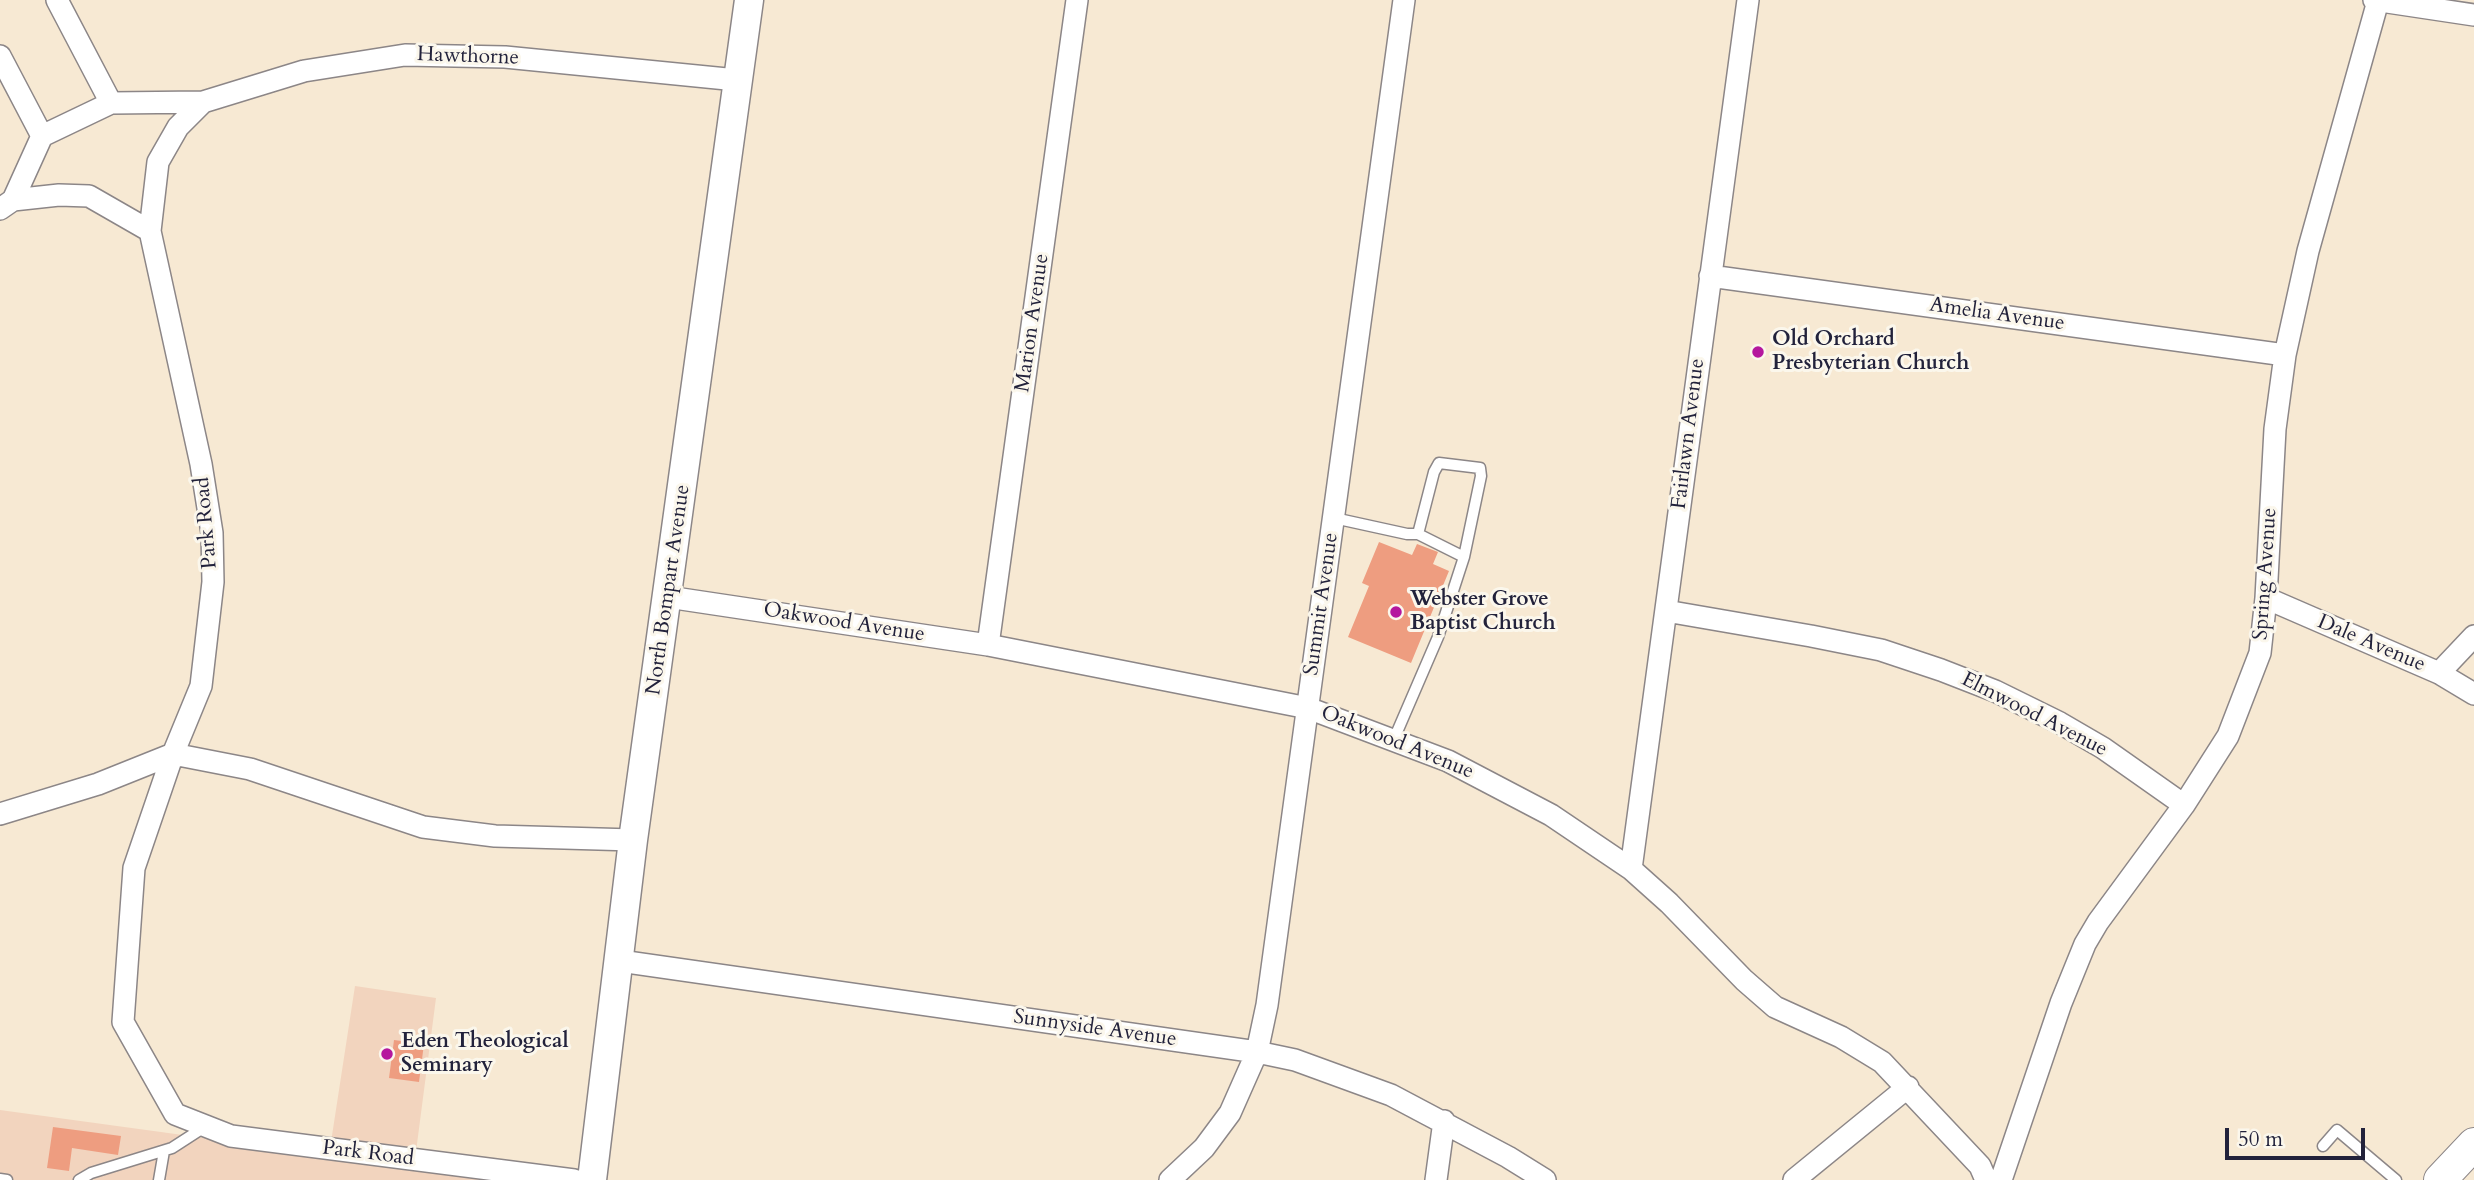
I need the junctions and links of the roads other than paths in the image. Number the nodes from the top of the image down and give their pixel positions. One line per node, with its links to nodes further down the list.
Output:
1 (57, 0): 11 (street)
2 (749, 0): 9 (street, North Bompart Avenue)
3 (1077, 0): 24 (street, Marion Avenue)
4 (1404, 0): 17 (street, Summit Avenue)
5 (1748, 0): 15 (street, Fairlawn Avenue)
6 (2376, 0): 7 (street); 16 (street, Spring Avenue)
7 (2474, 15)
8 (0, 56): 12 (street)
9 (737, 80): 10 (street, Hawthorne); 20 (street, North Bompart Avenue)
10 (203, 102): 11 (street); 14 (street, Park Road)
11 (111, 103): 12 (street)
12 (42, 136): 13 (street)
13 (6, 205): 14 (street)
14 (150, 231): 29 (street, Park Road)
15 (1710, 276): 16 (street, Amelia Avenue); 22 (street, Fairlawn Avenue)
16 (2285, 355): 21 (street, Spring Avenue)
17 (1334, 519): 18 (lane); 27 (street, Summit Avenue)
18 (1418, 534): 19 (lane); 19 (lane)
19 (1464, 557): 28 (lane)
20 (668, 597): 24 (street, Oakwood Avenue); 32 (street, North Bompart Avenue)
21 (2266, 598): 25 (street, Dale Avenue); 30 (street, Spring Avenue)
22 (1666, 611): 30 (street, Elmwood Avenue); 33 (street, Fairlawn Avenue)
23 (2474, 636): 25 (street)
24 (988, 645): 27 (street, Oakwood Avenue)
25 (2439, 673): 26 (street, Dale Avenue)
26 (2474, 694)
27 (1308, 708): 28 (street, Oakwood Avenue); 35 (street, Summit Avenue)
28 (1394, 739): 33 (street, Oakwood Avenue)
29 (173, 754): 31 (street); 32 (street); 38 (street, Park Road)
30 (2184, 805): 53 (street, Spring Avenue)
31 (0, 814)
32 (633, 841): 34 (street, North Bompart Avenue)
33 (1631, 869): 36 (street, Oakwood Avenue)
34 (620, 961): 35 (street, Sunnyside Avenue); 47 (street, North Bompart Avenue)
35 (1258, 1052): 37 (street, Sunnyside Avenue); 48 (street, Summit Avenue)
36 (1908, 1087): 51 (street); 52 (street, Oakwood Avenue)
37 (1444, 1121): 49 (street); 50 (street, Sunnyside Avenue)
38 (206, 1126): 40 (lane); 46 (street, Park Road)
39 (2323, 1146): 54 (lane)
40 (164, 1151): 44 (lane); 45 (lane)
41 (2470, 1155): 55 (main road)
42 (0, 1180): 43 (lane)
43 (7, 1180)
44 (79, 1180)
45 (159, 1180)
46 (574, 1180)
47 (592, 1180)
48 (1170, 1180)
49 (1436, 1180)
50 (1545, 1180)
51 (1794, 1180)
52 (1986, 1180)
53 (2001, 1180)
54 (2396, 1180)
55 (2440, 1180)

